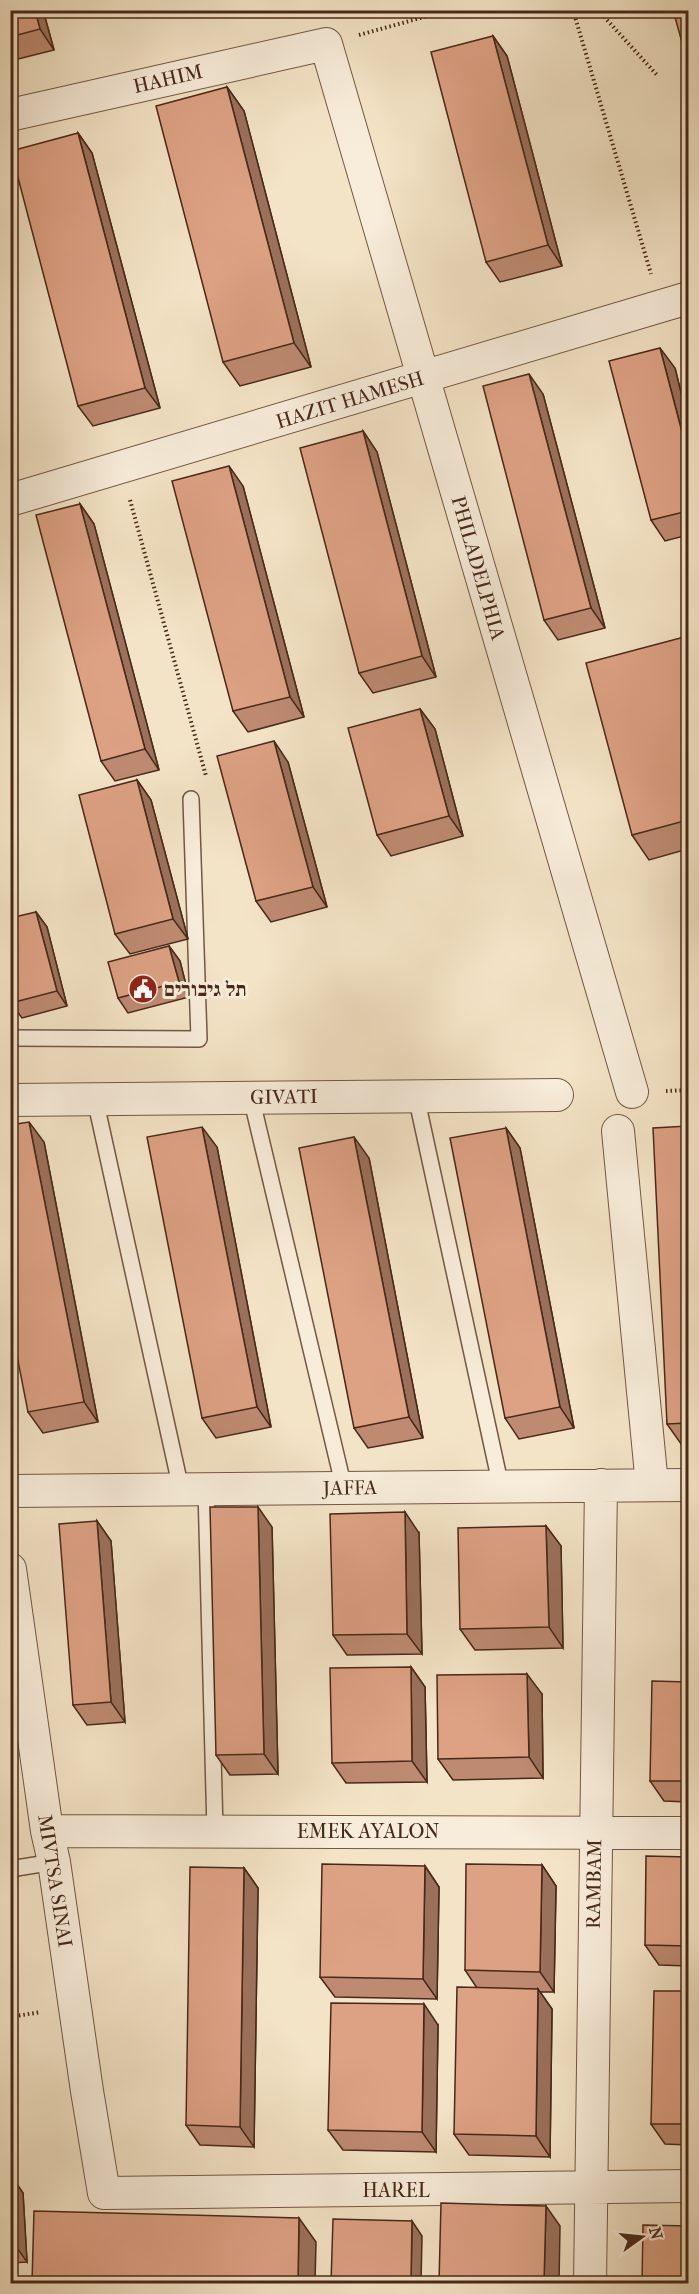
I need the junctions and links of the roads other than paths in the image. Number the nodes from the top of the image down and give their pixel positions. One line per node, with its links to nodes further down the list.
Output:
1 (326, 44): 2 (street, HAHIM); 4 (street, PHILADELPHIA)
2 (10, 115)
3 (675, 302): 4 (street, HAZIT HAMESH)
4 (422, 378): 5 (street, HAZIT HAMESH); 8 (street, PHILADELPHIA)
5 (10, 500)
6 (191, 799): 7 (lane)
7 (10, 1038)
8 (632, 1092)
9 (557, 1095): 10 (street, GIVATI)
10 (416, 1096): 11 (street, GIVATI); 18 (lane)
11 (251, 1097): 12 (street, GIVATI); 19 (lane)
12 (95, 1099): 13 (street, GIVATI); 20 (lane)
13 (10, 1100)
14 (618, 1131): 16 (street)
15 (601, 1485): 16 (street, JAFFA); 18 (street, JAFFA); 26 (street, RAMBAM)
16 (652, 1485): 17 (street, JAFFA)
17 (688, 1485)
18 (501, 1486): 19 (street, JAFFA)
19 (344, 1488): 20 (street, JAFFA)
20 (193, 1489): 21 (street, JAFFA); 25 (lane)
21 (10, 1491)
22 (10, 1569): 23 (street, MIVTSA SINAI)
23 (16, 1644): 24 (street, MIVTSA SINAI)
24 (47, 1831): 25 (street, EMEK AYALON); 28 (street, MIVTSA SINAI)
25 (215, 1831): 26 (street, EMEK AYALON)
26 (595, 1832): 27 (street, EMEK AYALON); 31 (street, RAMBAM)
27 (688, 1833)
28 (54, 1862): 29 (lane); 32 (street, MIVTSA SINAI)
29 (10, 1869)
30 (688, 2186): 31 (street, HAREL)
31 (590, 2189): 32 (street, HAREL); 33 (street, RAMBAM)
32 (104, 2193)
33 (590, 2283)

